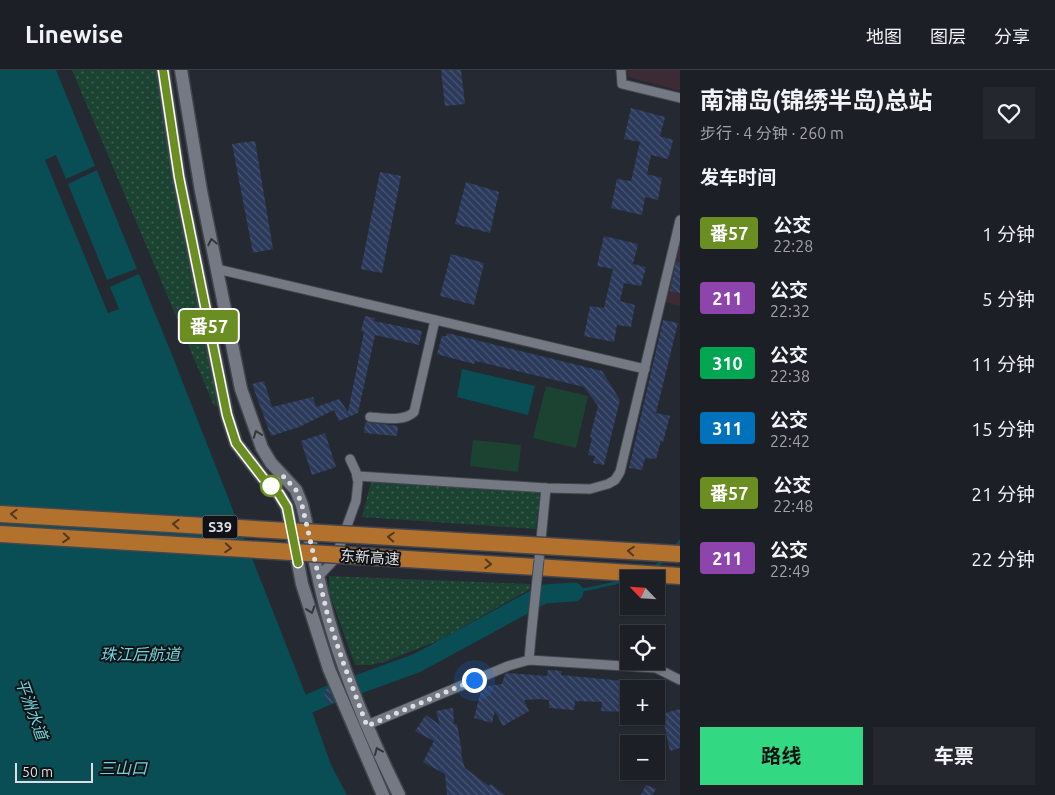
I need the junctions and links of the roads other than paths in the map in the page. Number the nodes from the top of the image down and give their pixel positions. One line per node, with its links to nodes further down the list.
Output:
1 (163, 70): 21 (street, one-way to 21)
2 (180, 70): 6 (street, one-way to 2)
3 (621, 70): 4 (street)
4 (680, 98)
5 (680, 220): 8 (street)
6 (217, 269): 7 (street); 16 (street, one-way to 6)
7 (434, 320): 8 (street); 9 (street)
8 (645, 369): 12 (street)
9 (370, 417)
10 (350, 459): 11 (street)
11 (357, 476): 12 (street); 16 (street)
12 (546, 488): 18 (street, bridge)
13 (0, 514): 15 (highway, 东新高速 / S39, one-way to 13, bridge)
14 (0, 534): 17 (highway, 东新高速 / S39, one-way to 17, bridge)
15 (680, 554)
16 (319, 576): 20 (street)
17 (680, 576)
18 (529, 660): 19 (street); 20 (street)
19 (680, 680)
20 (367, 726): 22 (street, one-way to 20)
21 (383, 795)
22 (400, 795)

